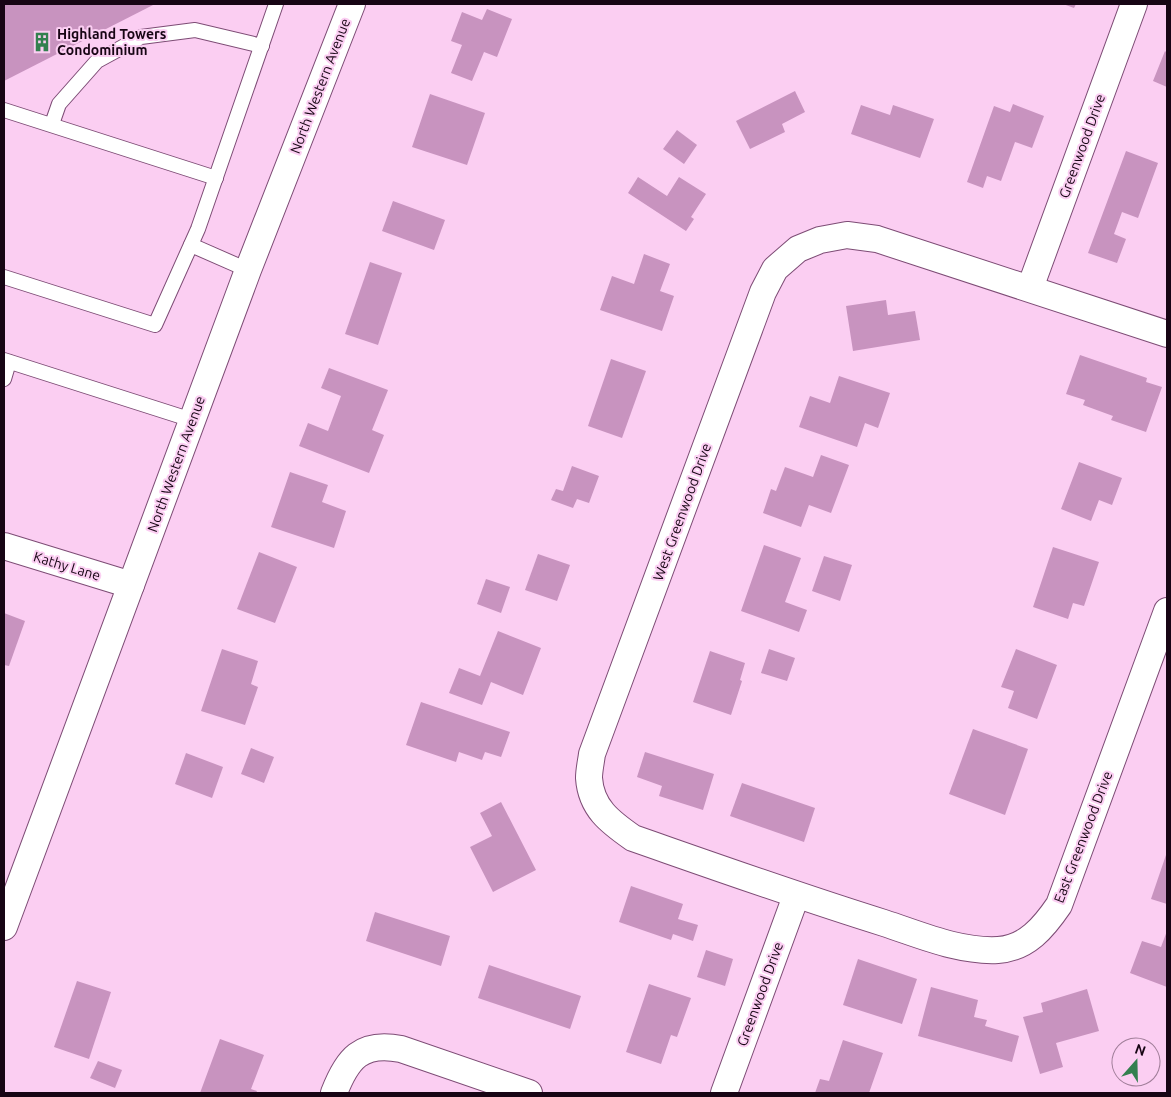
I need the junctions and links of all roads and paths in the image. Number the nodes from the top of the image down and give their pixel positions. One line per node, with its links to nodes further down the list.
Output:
1 (276, 4): 4 (lane)
2 (352, 4): 9 (street, North Western Avenue)
3 (1134, 4): 11 (street, Greenwood Drive)
4 (262, 46): 6 (lane); 7 (lane)
5 (4, 110): 6 (lane)
6 (52, 124): 7 (lane)
7 (216, 178): 8 (lane)
8 (191, 245): 9 (lane); 10 (lane)
9 (248, 270): 15 (street, North Western Avenue)
10 (4, 277)
11 (1030, 288): 12 (street); 19 (street, West Greenwood Drive)
12 (1167, 334)
13 (6, 361): 14 (lane); 15 (lane)
14 (4, 379)
15 (192, 420): 17 (street, North Western Avenue)
16 (4, 546): 17 (street, Kathy Lane)
17 (131, 585): 20 (street, North Western Avenue)
18 (1167, 611): 19 (street, East Greenwood Drive)
19 (796, 896): 23 (street, Greenwood Drive)
20 (4, 927)
21 (334, 1093): 22 (street)
22 (529, 1093)
23 (724, 1093)

